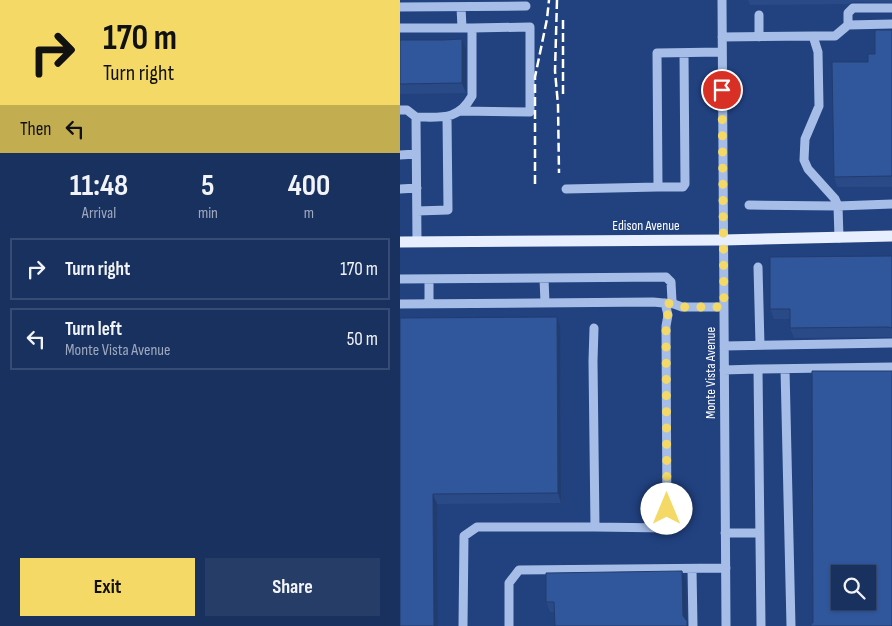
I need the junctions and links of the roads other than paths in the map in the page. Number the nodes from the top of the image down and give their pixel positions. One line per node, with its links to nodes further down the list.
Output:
1 (722, 0): 13 (street, Monte Vista Avenue)
2 (526, 6): 4 (street)
3 (400, 7): 4 (street)
4 (462, 7): 10 (street)
5 (892, 8): 8 (street)
6 (759, 15): 14 (street)
7 (892, 24): 8 (street)
8 (848, 25): 12 (street)
9 (400, 28): 10 (street)
10 (462, 28): 11 (street)
11 (472, 28): 18 (street); 18 (street)
12 (814, 36): 14 (street); 29 (street)
13 (722, 37): 14 (street); 15 (street, Monte Vista Avenue)
14 (759, 37)
15 (722, 52): 16 (street); 33 (street, Monte Vista Avenue)
16 (684, 53): 23 (street); 23 (street)
17 (400, 110): 19 (street)
18 (460, 111): 20 (street)
19 (416, 117): 20 (street); 21 (street)
20 (447, 117): 30 (street)
21 (416, 154): 22 (street); 24 (street)
22 (400, 155)
23 (658, 187): 26 (street)
24 (417, 188): 25 (street); 30 (street)
25 (400, 189)
26 (566, 189)
27 (892, 204): 29 (street)
28 (749, 205): 29 (street)
29 (838, 206): 32 (street)
30 (417, 211): 35 (street)
31 (892, 236): 32 (main road, Edison Avenue)
32 (839, 238): 33 (main road, Edison Avenue)
33 (723, 240): 35 (main road, Edison Avenue); 44 (street, Monte Vista Avenue)
34 (400, 242): 35 (main road, Edison Avenue)
35 (417, 242)
36 (758, 267): 47 (street)
37 (544, 278): 39 (street); 41 (street); 42 (street)
38 (400, 279): 39 (street)
39 (429, 279): 40 (street)
40 (429, 303): 41 (street); 43 (street)
41 (545, 303): 42 (street)
42 (669, 303): 44 (street); 53 (street)
43 (400, 304)
44 (724, 307): 48 (street, Monte Vista Avenue)
45 (594, 328): 53 (street)
46 (892, 343): 47 (street)
47 (760, 345): 48 (street)
48 (724, 346): 52 (street, Monte Vista Avenue)
49 (892, 367): 51 (street)
50 (758, 369): 51 (street); 52 (street); 55 (street)
51 (785, 369): 63 (street)
52 (724, 370): 54 (street, Monte Vista Avenue)
53 (595, 527): 58 (street)
54 (725, 533): 55 (street); 56 (street, Monte Vista Avenue)
55 (760, 533): 62 (street)
56 (726, 568): 57 (street); 61 (street, Monte Vista Avenue)
57 (692, 569): 59 (street); 60 (street)
58 (464, 626)
59 (509, 626)
60 (693, 626)
61 (726, 626)
62 (760, 626)
63 (791, 626)

